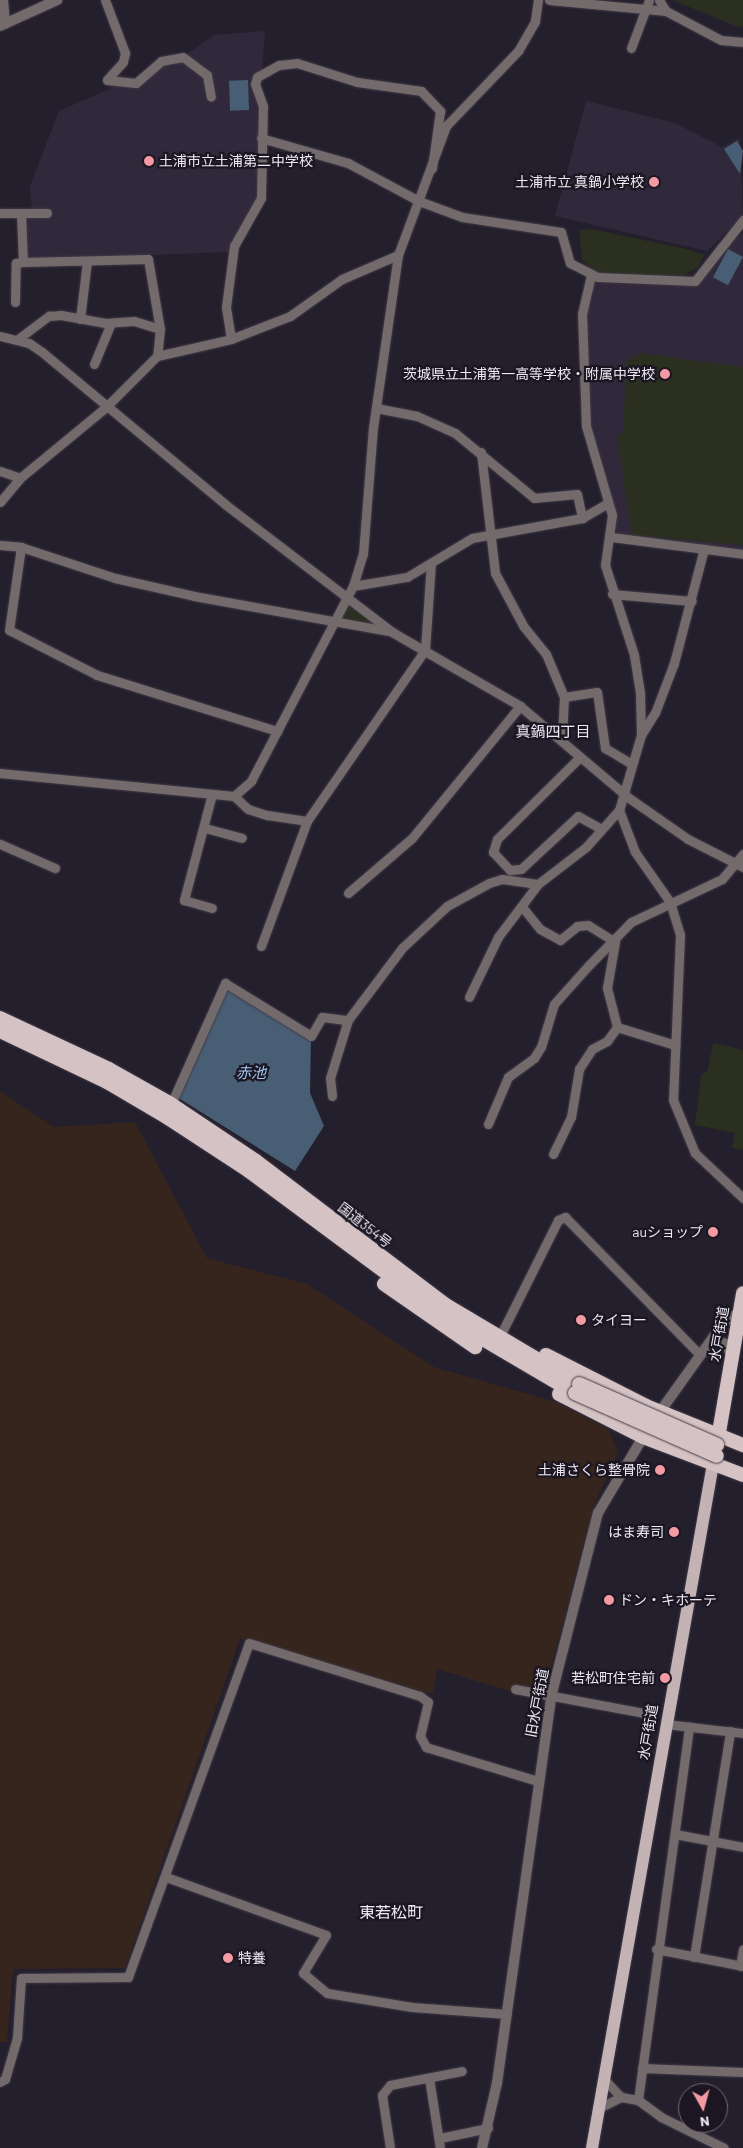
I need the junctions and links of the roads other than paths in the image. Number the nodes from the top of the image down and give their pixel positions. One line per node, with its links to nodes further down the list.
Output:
1 (3, 0): 10 (street)
2 (57, 0): 10 (street)
3 (105, 0): 13 (street)
4 (538, 0): 15 (street)
5 (548, 0): 8 (street)
6 (649, 0): 8 (street)
7 (659, 0): 9 (street)
8 (644, 9): 9 (street); 12 (street)
9 (666, 11): 11 (street)
10 (2, 25)
11 (743, 42)
12 (631, 48)
13 (211, 97)
14 (261, 138): 15 (street); 16 (street); 31 (street)
15 (432, 168): 16 (street)
16 (419, 201): 21 (street); 24 (street)
17 (0, 213): 18 (street)
18 (22, 213): 19 (street); 23 (street)
19 (47, 213)
20 (743, 220): 24 (street)
21 (398, 255): 31 (street); 35 (street)
22 (87, 261): 23 (street); 26 (street); 28 (street)
23 (23, 262): 25 (street)
24 (591, 276): 40 (street)
25 (15, 302)
26 (80, 319): 27 (street); 30 (street)
27 (110, 322): 28 (street); 33 (street)
28 (160, 329): 32 (street)
29 (0, 336): 30 (street)
30 (18, 339): 34 (street)
31 (231, 339): 32 (street)
32 (157, 356): 34 (street)
33 (94, 364)
34 (105, 408): 38 (street); 51 (street)
35 (376, 408): 36 (street); 49 (street)
36 (481, 452): 41 (street); 42 (street)
37 (0, 471): 38 (street)
38 (20, 478): 39 (street)
39 (0, 502)
40 (608, 503): 41 (street); 43 (street)
41 (582, 518): 42 (street)
42 (489, 536): 48 (street); 56 (street)
43 (611, 537): 46 (street); 50 (street)
44 (0, 545): 45 (street)
45 (22, 547): 53 (street); 58 (street)
46 (704, 549): 47 (street); 52 (street)
47 (743, 554)
48 (431, 563): 49 (street); 55 (street)
49 (353, 586): 51 (street)
50 (612, 594): 52 (street); 59 (street)
51 (348, 598): 53 (street); 54 (street)
52 (692, 601): 59 (street)
53 (332, 619): 54 (street); 58 (street)
54 (392, 632): 55 (street)
55 (425, 650): 57 (street); 68 (street)
56 (564, 697): 60 (street); 62 (street)
57 (520, 706): 60 (street); 77 (street)
58 (277, 731): 66 (street)
59 (641, 735): 62 (street)
60 (562, 738): 61 (street)
61 (580, 757): 64 (street); 70 (street)
62 (632, 764): 64 (street)
63 (0, 773): 65 (street)
64 (622, 793): 67 (street); 74 (street)
65 (212, 794): 66 (street); 69 (street)
66 (234, 796): 68 (street)
67 (619, 810): 70 (street); 78 (street)
68 (307, 821): 82 (street)
69 (205, 828): 71 (street); 79 (street)
70 (600, 828): 76 (street)
71 (242, 838)
72 (0, 844): 75 (street)
73 (743, 854): 74 (street)
74 (740, 866): 78 (street)
75 (55, 868)
76 (538, 884): 80 (street); 85 (street)
77 (348, 893)
78 (670, 902): 81 (street); 88 (street)
79 (212, 908)
80 (523, 908): 81 (street); 83 (street)
81 (616, 942): 86 (street); 91 (street)
82 (260, 946)
83 (469, 997)
84 (0, 1018): 90 (highway, 国道354号)
85 (348, 1020): 89 (street); 90 (street)
86 (617, 1027): 88 (street); 92 (street)
87 (0, 1031): 93 (highway, 国道354号)
88 (675, 1045): 94 (street)
89 (332, 1096)
90 (171, 1104): 93 (highway, 国道354号)
91 (488, 1124)
92 (553, 1154)
93 (253, 1166): 97 (highway); 102 (highway); 104 (highway, 国道354号, bridge)
94 (743, 1198)
95 (743, 1293): 96 (highway, 水戸街道)
96 (742, 1310): 98 (street, 旧水戸街道); 100 (highway, 水戸街道)
97 (503, 1330): 99 (street); 101 (highway)
98 (712, 1340): 99 (street, 旧水戸街道); 100 (street)
99 (700, 1355): 101 (street, 旧水戸街道)
100 (732, 1356): 104 (highway, 水戸街道)
101 (660, 1412): 102 (street, 旧水戸街道); 104 (highway)
102 (643, 1437): 104 (highway); 109 (street, 旧水戸街道)
103 (743, 1445): 104 (highway)
104 (716, 1450): 105 (highway); 106 (highway); 107 (highway); 111 (main road, 水戸街道)
105 (743, 1454)
106 (743, 1465)
107 (743, 1475)
108 (515, 1689): 109 (street)
109 (551, 1697): 110 (street); 115 (street, 旧水戸街道)
110 (645, 1713)
111 (666, 1724): 112 (street); 129 (main road, 水戸街道)
112 (689, 1726): 113 (street); 116 (street)
113 (730, 1731): 114 (street); 117 (street)
114 (743, 1733)
115 (538, 1781): 119 (street); 124 (street, 旧水戸街道)
116 (675, 1834): 117 (street); 120 (street)
117 (713, 1841): 118 (street); 122 (street)
118 (743, 1846)
119 (166, 1877): 124 (street); 130 (street)
120 (656, 1949): 122 (street); 125 (street)
121 (743, 1949): 123 (street)
122 (694, 1957): 123 (street)
123 (742, 1966)
124 (506, 2014): 134 (street, 旧水戸街道)
125 (642, 2068): 127 (street); 132 (street)
126 (462, 2072): 128 (street)
127 (743, 2072)
128 (428, 2078): 135 (street); 136 (street)
129 (604, 2080): 131 (street); 133 (main road, 水戸街道)
130 (0, 2082)
131 (621, 2097): 132 (street); 133 (street)
132 (638, 2100): 140 (street)
133 (599, 2108): 139 (main road, 水戸街道)
134 (488, 2128): 135 (street); 138 (street, 旧水戸街道)
135 (440, 2138): 137 (street)
136 (390, 2148)
137 (440, 2148)
138 (482, 2148)
139 (592, 2148)
140 (724, 2148)

